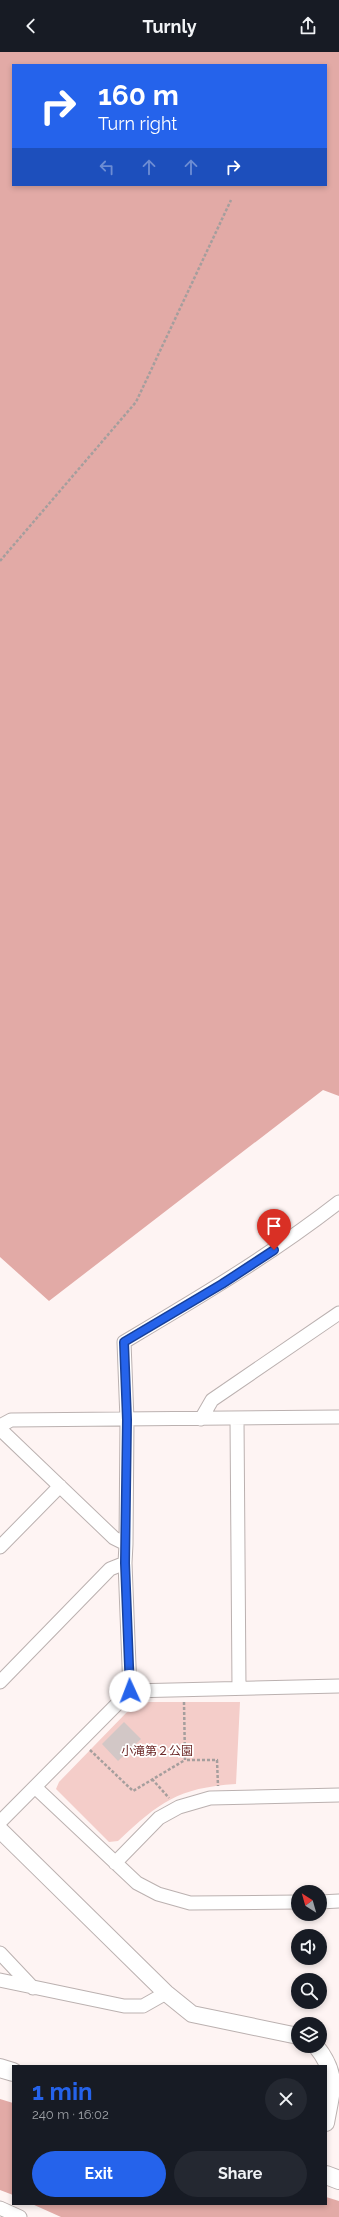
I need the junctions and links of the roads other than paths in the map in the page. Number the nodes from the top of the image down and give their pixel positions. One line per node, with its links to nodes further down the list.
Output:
1 (339, 1202): 6 (street)
2 (339, 1313): 4 (street)
3 (339, 1418): 5 (street)
4 (201, 1419): 5 (street); 6 (street)
5 (237, 1419): 14 (street)
6 (127, 1420): 7 (street); 9 (street)
7 (0, 1427): 8 (street)
8 (60, 1486): 9 (street); 10 (street)
9 (126, 1544): 11 (street)
10 (0, 1548)
11 (125, 1563): 12 (street); 15 (street)
12 (0, 1682)
13 (339, 1686): 14 (street)
14 (239, 1688): 15 (street)
15 (130, 1691): 16 (street)
16 (36, 1788): 18 (street); 20 (street)
17 (339, 1795): 20 (street)
18 (0, 1822)
19 (0, 1830): 27 (street)
20 (115, 1863): 22 (street)
21 (339, 1901): 23 (street)
22 (291, 1902)
23 (327, 1902)
24 (0, 1953): 26 (street)
25 (0, 1980): 26 (street)
26 (33, 1988): 27 (street)
27 (166, 1993): 28 (street)
28 (291, 2035)
29 (321, 2053): 32 (street)
30 (0, 2068): 31 (main road)
31 (12, 2072)
32 (327, 2117)
33 (327, 2175): 34 (main road)
34 (339, 2180)
35 (0, 2208): 36 (street)
36 (20, 2217)

